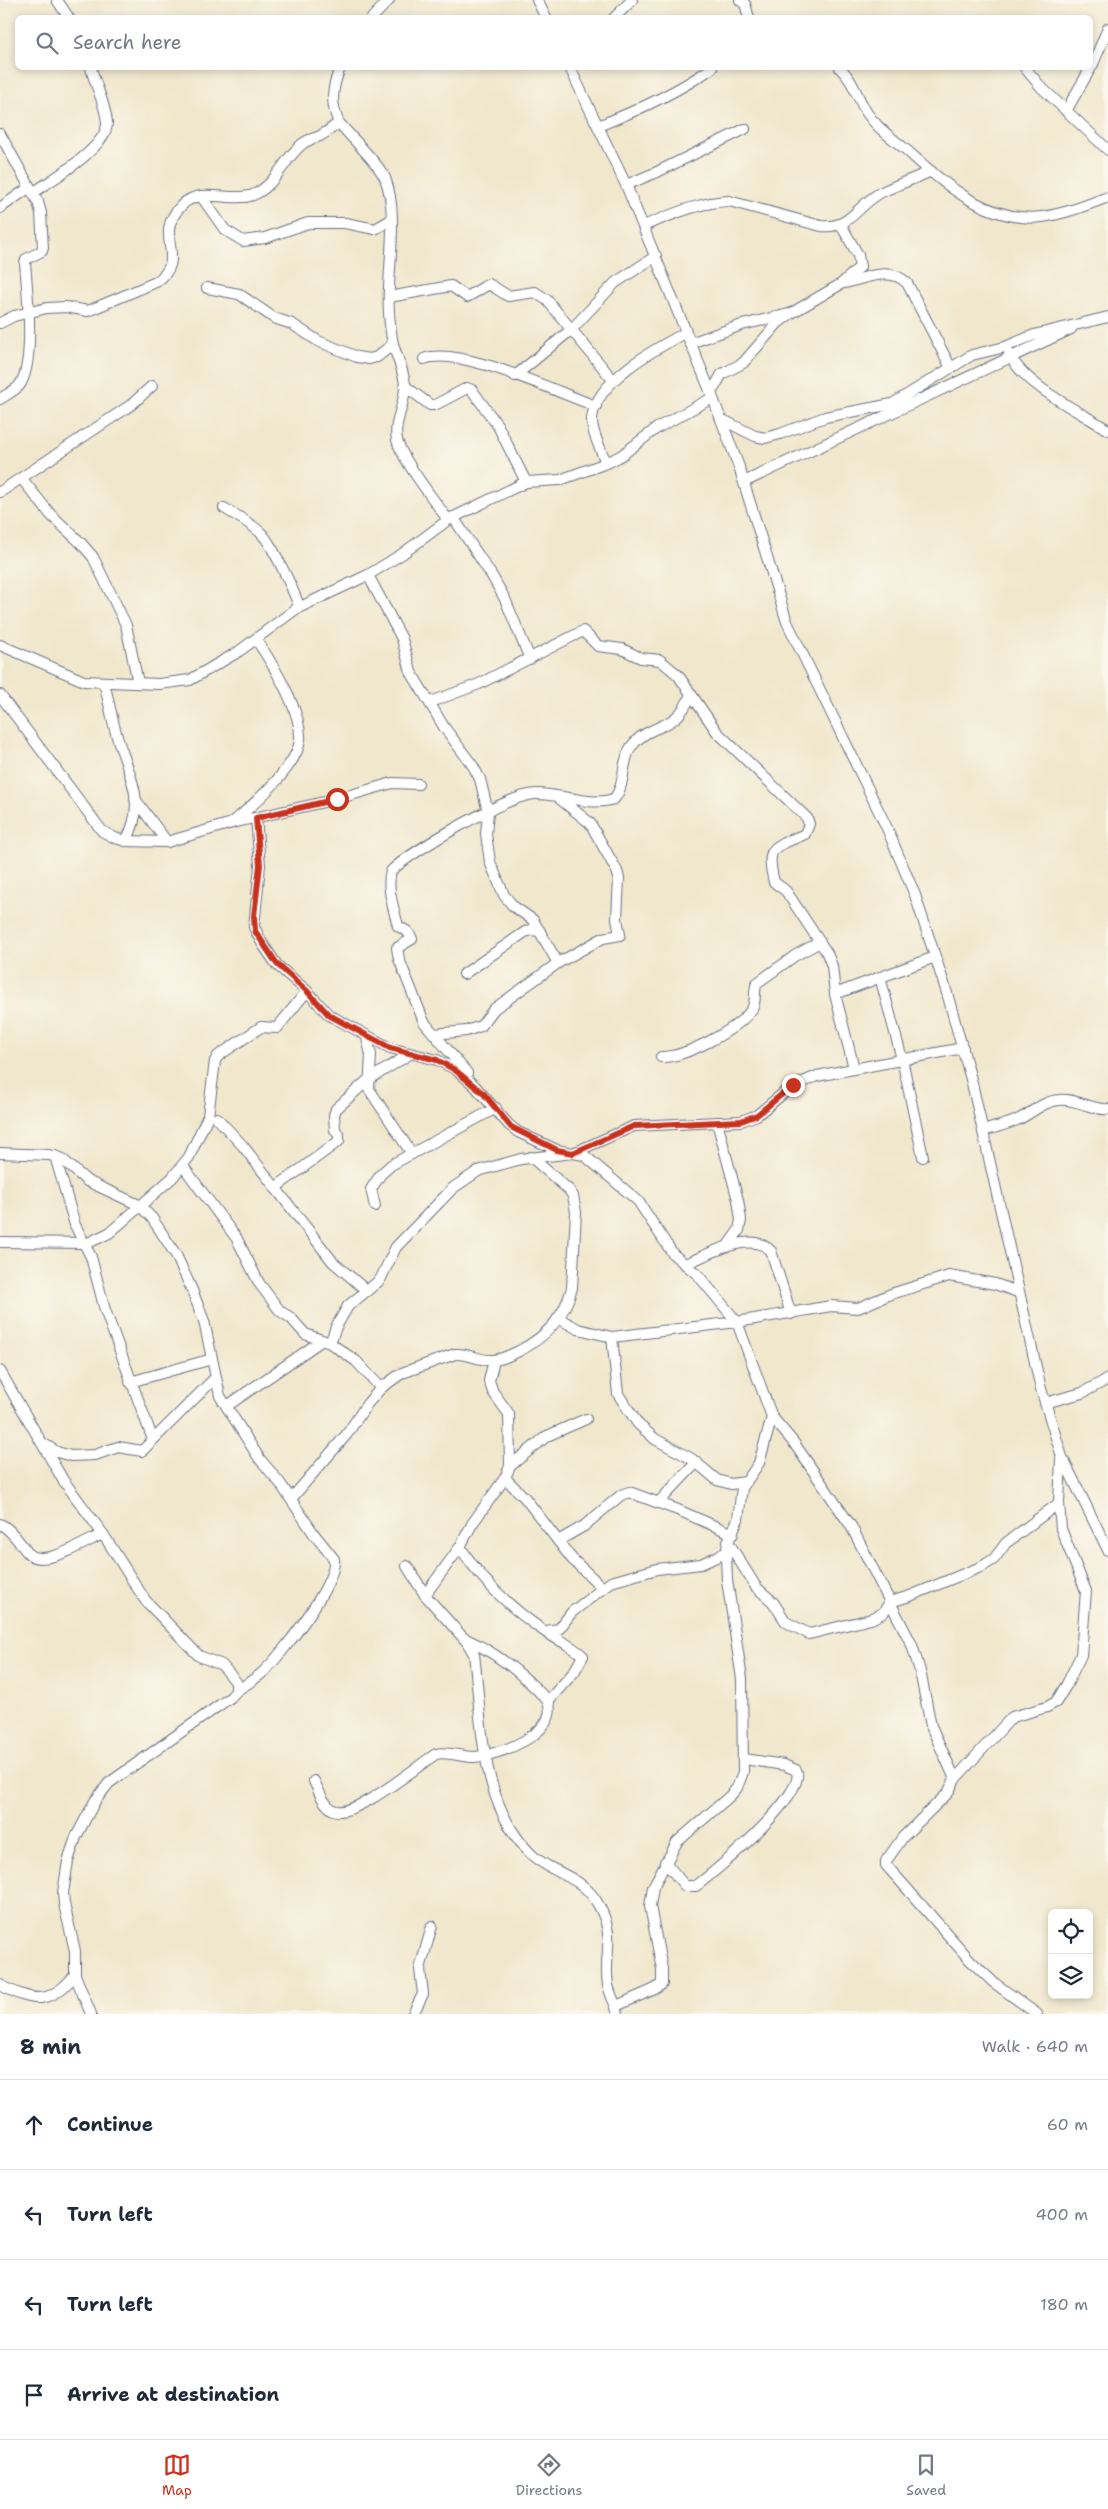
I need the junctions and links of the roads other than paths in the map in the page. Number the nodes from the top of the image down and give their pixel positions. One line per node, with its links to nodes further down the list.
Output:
1 (57, 0): 6 (street)
2 (389, 0): 7 (street)
3 (538, 0): 8 (street)
4 (632, 0): 9 (street)
5 (740, 0): 10 (street)
6 (67, 15)
7 (375, 15)
8 (545, 15)
9 (617, 15)
10 (747, 15)
11 (1108, 28): 12 (street)
12 (1093, 64)
13 (92, 70): 28 (street)
14 (339, 70): 21 (street)
15 (571, 70): 22 (street)
16 (709, 70): 22 (street)
17 (842, 70): 26 (street)
18 (1027, 70): 20 (street)
19 (1090, 70): 20 (street)
20 (1066, 111): 25 (street)
21 (339, 123): 29 (street); 32 (street)
22 (598, 126): 27 (street)
23 (745, 129): 27 (street)
24 (0, 134): 28 (street)
25 (1108, 150)
26 (931, 171): 30 (street); 33 (street)
27 (626, 185): 34 (street)
28 (32, 190): 31 (street); 39 (street)
29 (201, 196): 32 (street); 39 (street)
30 (1108, 197)
31 (0, 208)
32 (391, 220): 38 (street)
33 (841, 225): 34 (street); 36 (street)
34 (643, 226): 35 (street)
35 (656, 256): 44 (street); 45 (street)
36 (841, 284): 40 (street); 51 (street)
37 (207, 288): 47 (street)
38 (388, 297): 44 (street); 47 (street)
39 (29, 312): 43 (street); 57 (street)
40 (790, 314): 46 (street); 56 (street)
41 (1108, 317): 42 (street)
42 (1085, 322): 48 (street); 49 (street)
43 (0, 323)
44 (572, 329): 52 (street); 53 (street)
45 (685, 333): 46 (street); 53 (street)
46 (690, 343): 56 (street)
47 (393, 344): 55 (street)
48 (1005, 347): 49 (street); 51 (street)
49 (1011, 358): 60 (street); 64 (street)
50 (424, 359): 52 (street)
51 (951, 368): 59 (street)
52 (515, 376): 58 (street)
53 (613, 380): 58 (street)
54 (152, 386): 62 (street)
55 (405, 386): 63 (street); 67 (street)
56 (711, 395): 59 (street); 61 (street)
57 (0, 400)
58 (596, 406): 61 (street)
59 (721, 419): 64 (street)
60 (1108, 430)
61 (606, 463): 63 (street)
62 (22, 479): 65 (street); 74 (street)
63 (526, 482): 67 (street)
64 (744, 482): 88 (street)
65 (0, 492)
66 (224, 508): 69 (street)
67 (450, 519): 68 (street); 72 (street)
68 (368, 575): 69 (street); 77 (street)
69 (299, 607): 70 (street)
70 (256, 639): 74 (street); 83 (street)
71 (0, 645): 73 (street)
72 (530, 660): 75 (street); 77 (street)
73 (104, 683): 74 (street); 80 (street)
74 (138, 683)
75 (692, 694): 79 (street); 87 (street)
76 (0, 695): 84 (street)
77 (431, 702): 81 (street)
78 (418, 784): 82 (street)
79 (557, 797): 81 (street); 89 (street)
80 (135, 798): 84 (street); 85 (street)
81 (488, 812): 86 (street); 94 (street)
82 (256, 818): 83 (street); 92 (street)
83 (232, 822): 85 (street)
84 (126, 840): 85 (street)
85 (167, 842)
86 (540, 931): 89 (street); 90 (street)
87 (820, 942): 93 (street); 98 (street)
88 (935, 956): 91 (street); 96 (street)
89 (558, 963): 94 (street)
90 (464, 974)
91 (880, 977): 93 (street); 99 (street)
92 (307, 991): 97 (street); 114 (street)
93 (835, 994): 100 (street)
94 (434, 1034): 102 (street)
95 (367, 1038): 101 (street)
96 (962, 1048): 99 (street); 107 (street)
97 (410, 1054): 101 (street); 102 (street)
98 (661, 1058)
99 (902, 1058): 100 (street); 113 (street)
100 (854, 1068): 106 (street)
101 (368, 1080): 110 (street); 115 (street)
102 (474, 1085): 103 (street)
103 (496, 1108): 109 (street); 110 (street)
104 (1108, 1109): 107 (street)
105 (217, 1118): 115 (street)
106 (716, 1122): 109 (street); 120 (street)
107 (984, 1131): 123 (street)
108 (0, 1153): 111 (street)
109 (573, 1153): 112 (street); 121 (street)
110 (412, 1154): 117 (street)
111 (56, 1156): 116 (street); 119 (street)
112 (531, 1157): 122 (street); 125 (street)
113 (923, 1157)
114 (183, 1166): 116 (street); 128 (street)
115 (275, 1188): 122 (street)
116 (139, 1205): 119 (street); 129 (street)
117 (374, 1206)
118 (0, 1242): 119 (street)
119 (85, 1243): 134 (street)
120 (727, 1247): 121 (street); 124 (street)
121 (685, 1264): 126 (street)
122 (367, 1290): 128 (street)
123 (1018, 1292): 124 (street); 136 (street)
124 (791, 1314): 126 (street)
125 (558, 1318): 127 (street); 130 (street)
126 (737, 1322): 127 (street); 138 (street)
127 (612, 1337): 143 (street)
128 (326, 1342): 135 (street); 137 (street)
129 (212, 1359): 132 (street); 134 (street)
130 (494, 1360): 135 (street); 144 (street)
131 (0, 1371): 141 (street)
132 (216, 1377): 137 (street); 140 (street)
133 (1108, 1379): 136 (street)
134 (130, 1382): 140 (street)
135 (381, 1388): 147 (street)
136 (1045, 1403): 142 (street)
137 (226, 1406): 147 (street)
138 (772, 1417): 146 (street); 159 (street)
139 (586, 1419): 144 (street)
140 (152, 1440): 141 (street)
141 (40, 1442): 151 (street)
142 (1062, 1457): 149 (street); 155 (street)
143 (697, 1462): 146 (street); 148 (street)
144 (510, 1466): 145 (street)
145 (505, 1478): 152 (street); 154 (street)
146 (746, 1482): 153 (street)
147 (291, 1499): 162 (street)
148 (658, 1502): 152 (street); 153 (street)
149 (1059, 1503): 159 (street); 166 (street)
150 (0, 1524): 151 (street)
151 (103, 1534): 162 (street)
152 (558, 1541): 157 (street)
153 (729, 1543): 157 (street); 159 (street); 165 (street)
154 (460, 1547): 158 (street); 160 (street)
155 (1108, 1550)
156 (407, 1566): 158 (street)
157 (603, 1588): 160 (street)
158 (425, 1595): 161 (street)
159 (890, 1602): 166 (street)
160 (545, 1631): 163 (street)
161 (464, 1638): 163 (street); 164 (street)
162 (236, 1691): 170 (street)
163 (548, 1701): 164 (street)
164 (486, 1755): 167 (street); 172 (street)
165 (744, 1759): 168 (street); 168 (street)
166 (955, 1779): 175 (street)
167 (314, 1781)
168 (665, 1862): 172 (street)
169 (432, 1926): 174 (street)
170 (75, 1975): 171 (street); 173 (street)
171 (0, 1985)
172 (617, 2010)
173 (92, 2013)
174 (413, 2014)
175 (1037, 2014)

